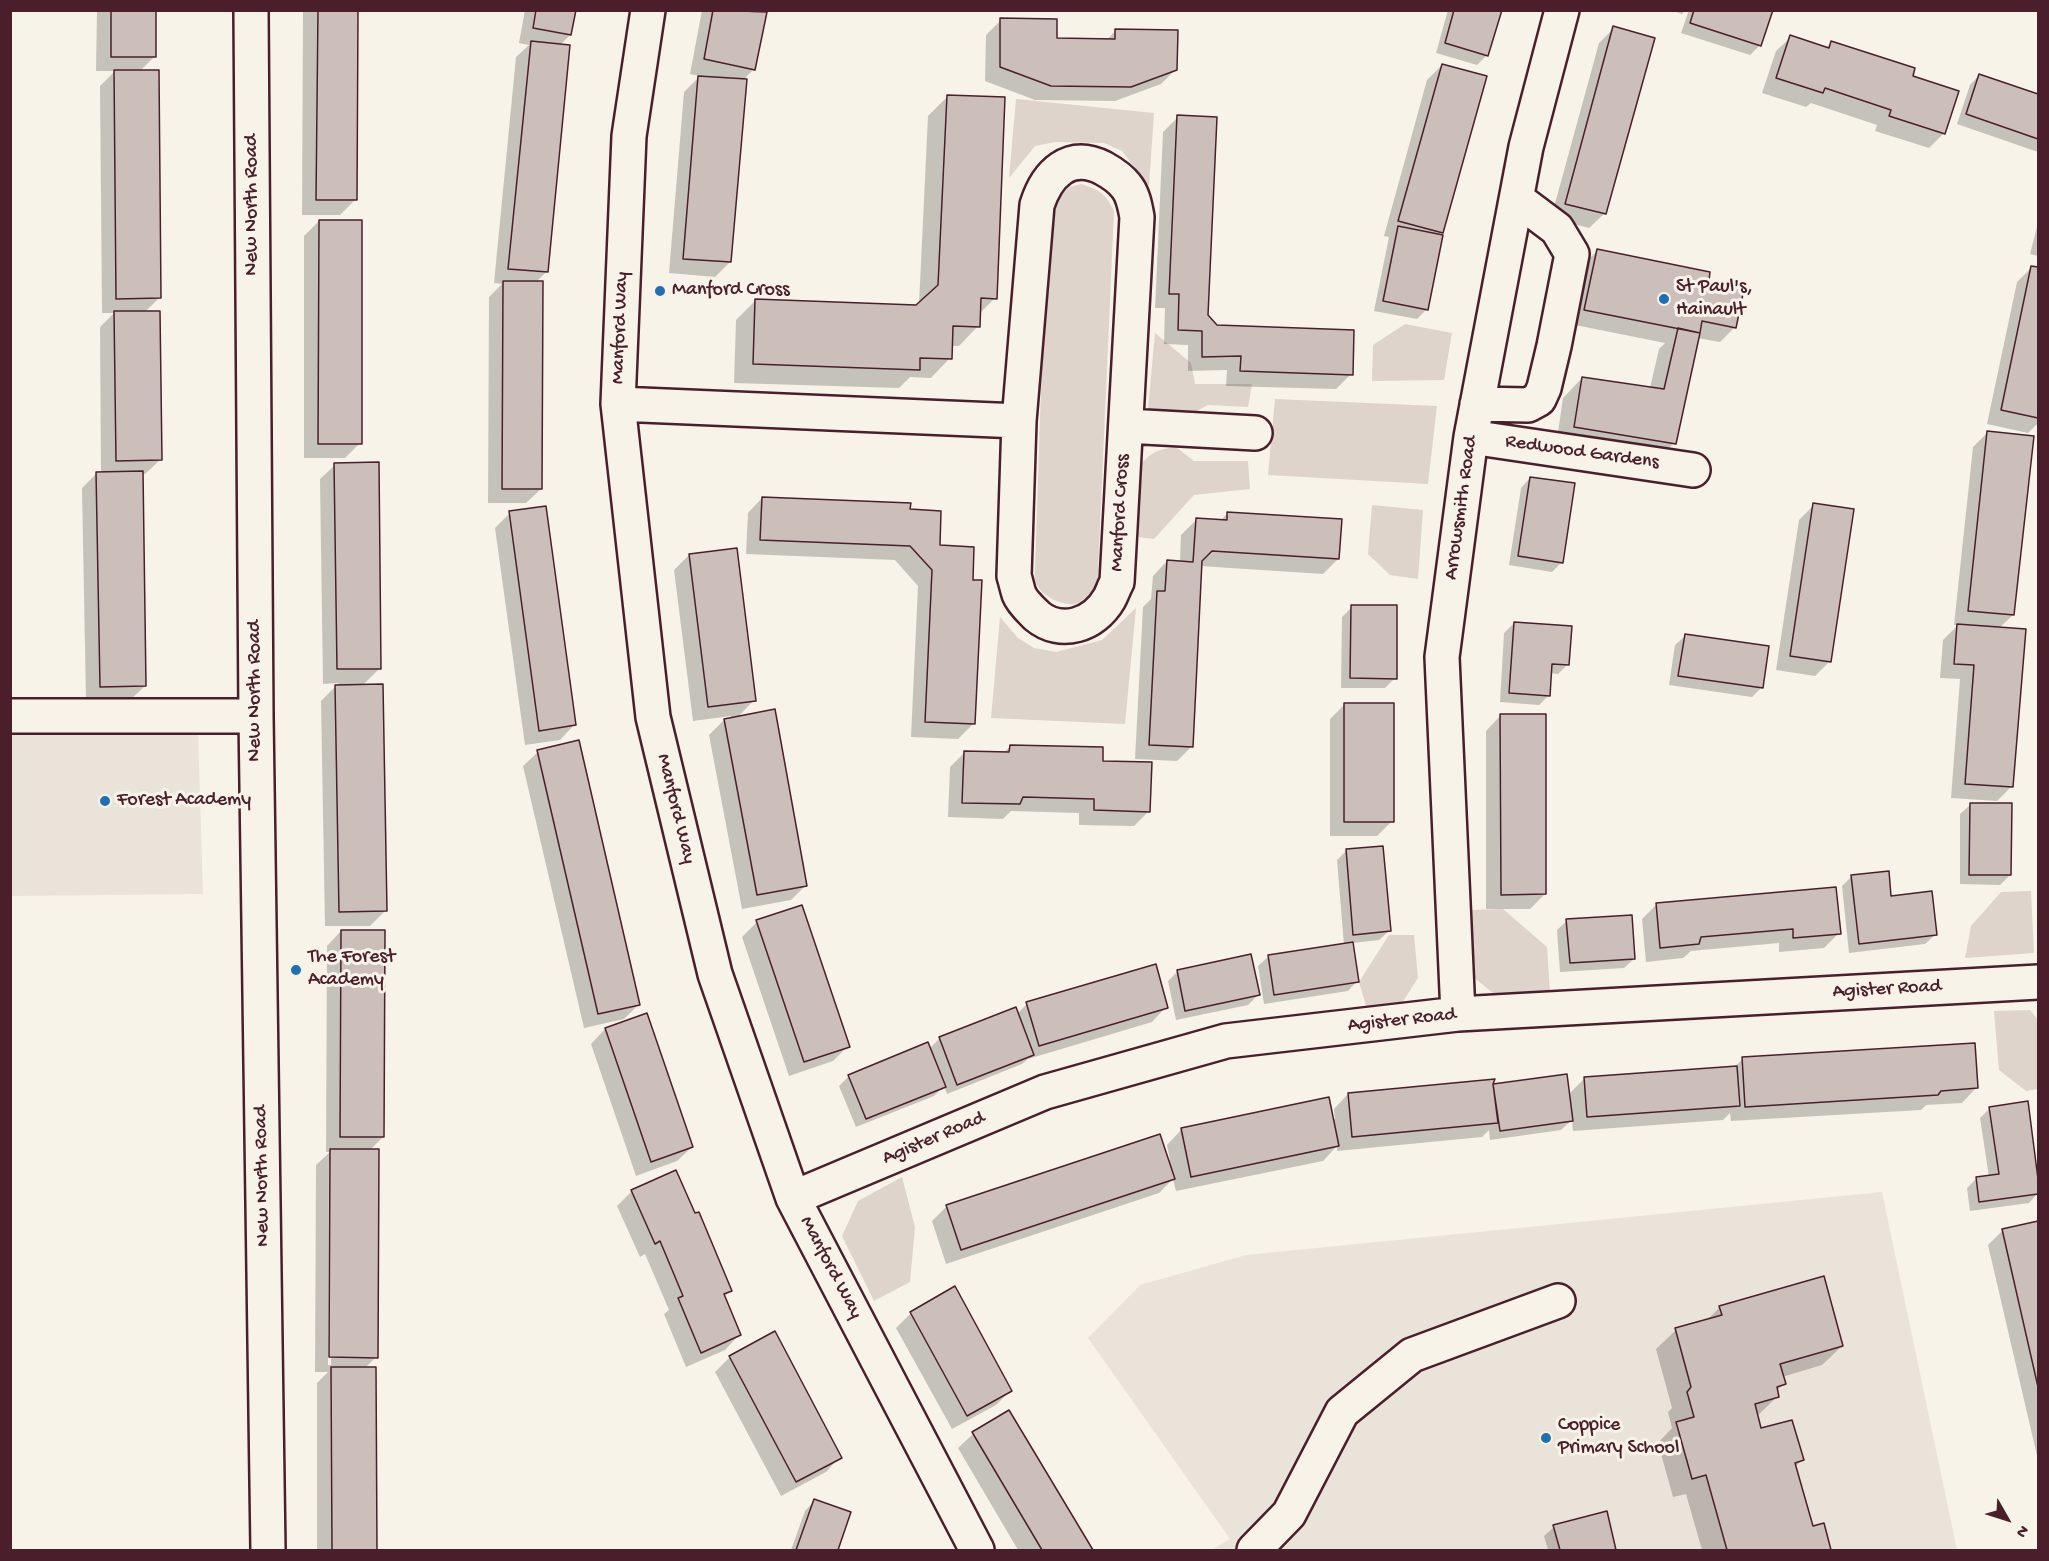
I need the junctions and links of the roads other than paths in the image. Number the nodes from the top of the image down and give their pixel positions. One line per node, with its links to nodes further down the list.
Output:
1 (251, 10): 13 (street, New North Road)
2 (648, 10): 5 (street, Manford Way)
3 (1562, 10): 4 (street, Arrowsmith Road)
4 (1517, 199): 6 (street, Arrowsmith Road); 6 (street)
5 (618, 404): 7 (street); 16 (street, Manford Way)
6 (1478, 404): 10 (street, Arrowsmith Road)
7 (1020, 421): 8 (street, Manford Cross); 8 (street, Manford Cross)
8 (1126, 426): 9 (street, Manford Cross)
9 (1255, 433)
10 (1471, 437): 11 (street, Redwood Gardens); 15 (street, Arrowsmith Road)
11 (1693, 470)
12 (10, 716): 13 (street)
13 (256, 716): 19 (street, New North Road)
14 (2038, 982): 15 (street, Agister Road)
15 (1458, 1014): 16 (street, Agister Road)
16 (794, 1198): 18 (street, Manford Way)
17 (1558, 1301): 20 (street)
18 (975, 1550)
19 (268, 1551)
20 (1254, 1551)

